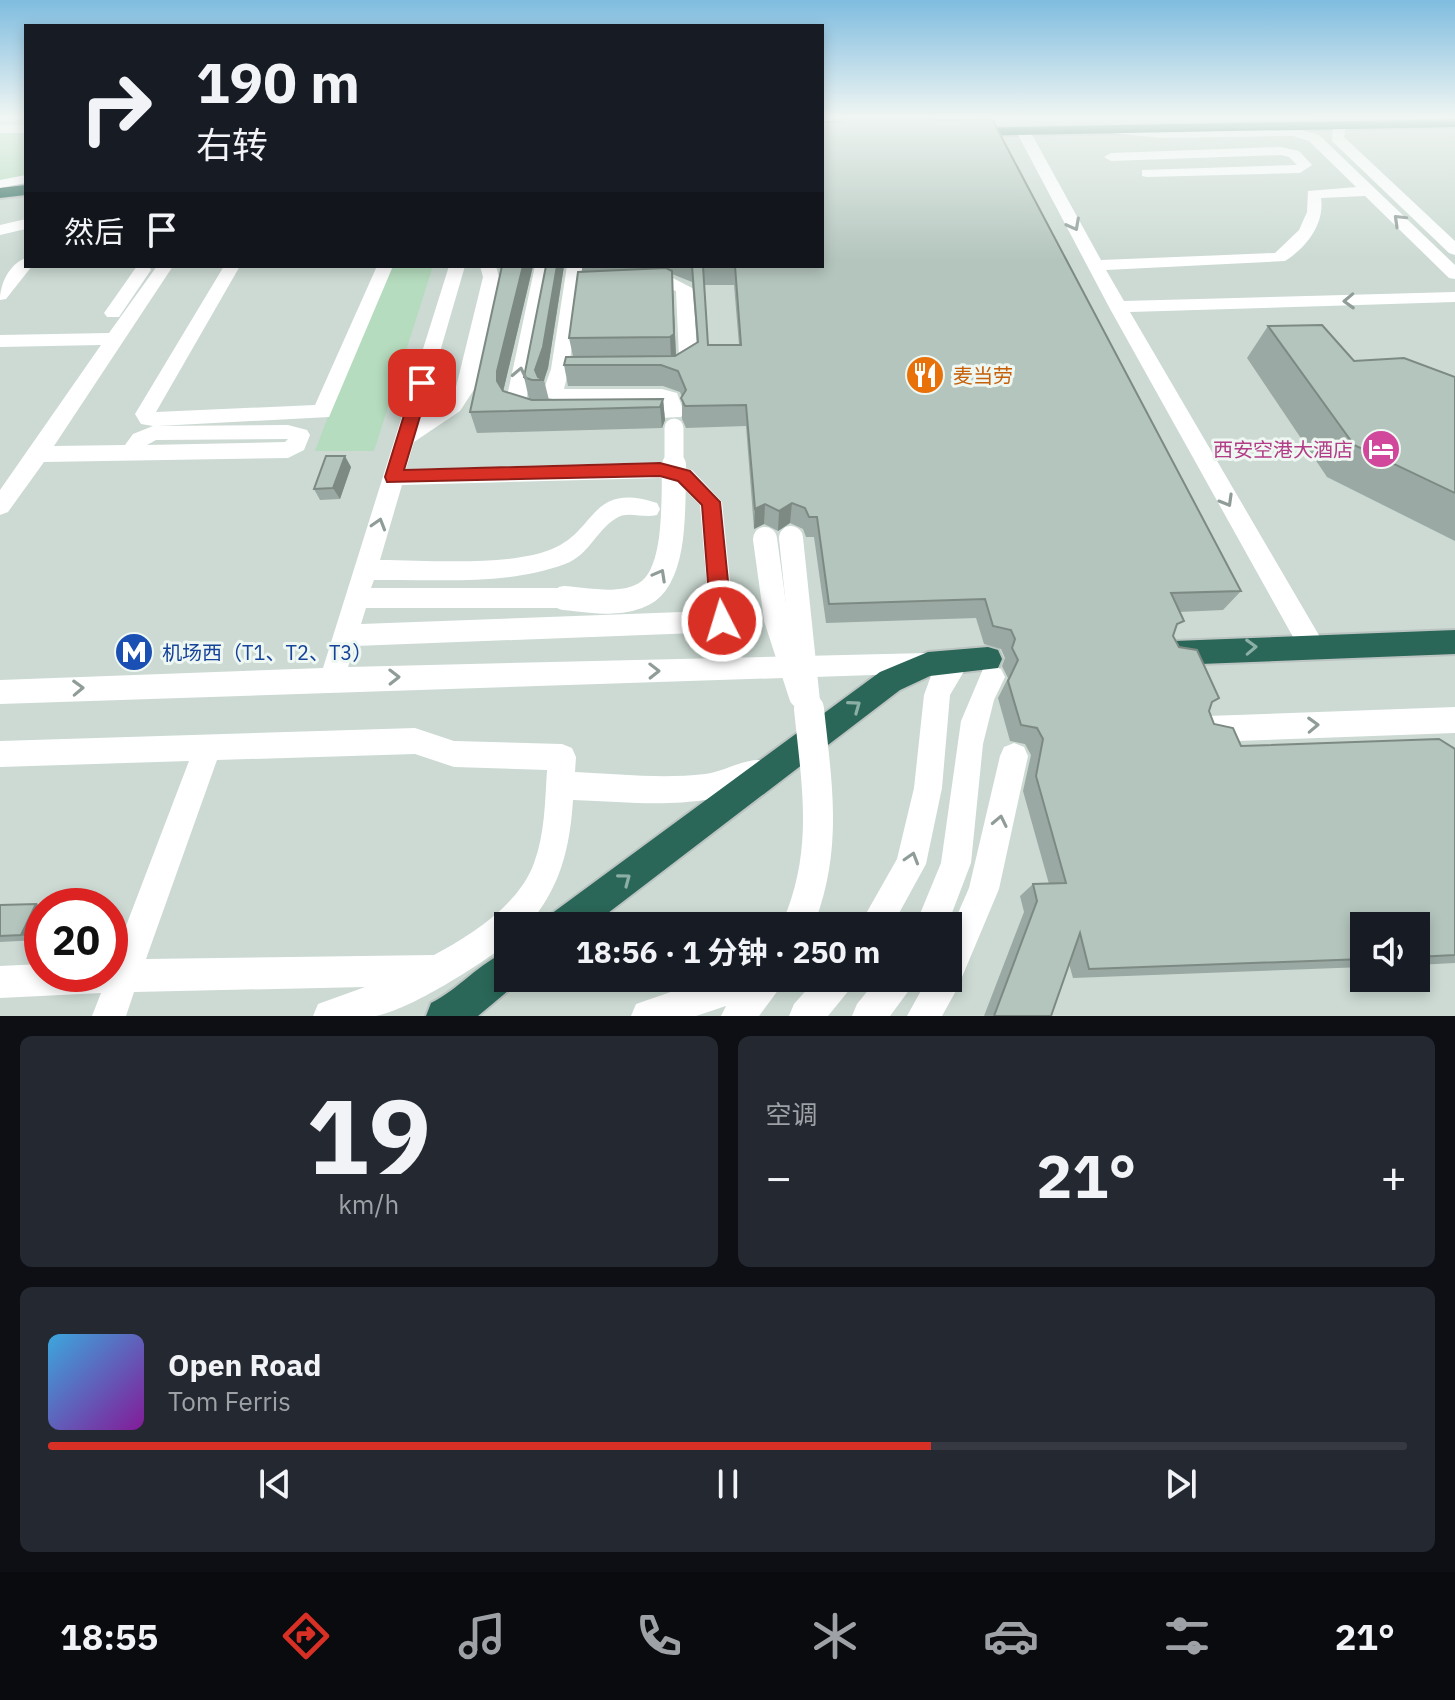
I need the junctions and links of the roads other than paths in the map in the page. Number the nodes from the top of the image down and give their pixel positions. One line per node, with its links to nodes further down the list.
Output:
1 (1041, 165): 19 (street, one-way to 19)
2 (1305, 165): 5 (street)
3 (1343, 165): 10 (street)
4 (1366, 165): 17 (street)
5 (1286, 170): 6 (street); 11 (street)
6 (1147, 173)
7 (24, 179): 8 (street)
8 (0, 184)
9 (24, 190): 12 (highway)
10 (1369, 191): 19 (street); 28 (street, one-way to 10)
11 (1308, 194)
12 (0, 195)
13 (24, 215): 14 (street)
14 (0, 221)
15 (24, 224): 16 (street)
16 (0, 230)
17 (1455, 250)
18 (24, 265): 30 (street)
19 (1095, 265): 32 (street)
20 (164, 268): 34 (street)
21 (231, 268): 22 (street)
22 (384, 268)
23 (456, 268): 38 (street)
24 (489, 268): 38 (street)
25 (543, 268): 37 (street, one-way to 25)
26 (575, 268): 37 (street)
27 (143, 270): 33 (street)
28 (1455, 274)
29 (623, 284): 36 (street)
30 (0, 295)
31 (1455, 297): 32 (street, one-way to 32)
32 (1118, 307): 50 (street, one-way to 50)
33 (113, 313)
34 (114, 339): 35 (street); 40 (street)
35 (0, 341)
36 (660, 368)
37 (674, 420): 47 (street, one-way to 37, bridge)
38 (405, 438): 41 (street)
39 (131, 453): 39 (street); 40 (street)
40 (38, 454): 42 (street)
41 (394, 477): 46 (street, one-way to 41); 48 (street)
42 (0, 505)
43 (649, 509): 46 (street)
44 (791, 538): 56 (street, bridge)
45 (765, 539): 56 (street, bridge)
46 (366, 570): 47 (street)
47 (356, 598): 48 (street)
48 (345, 635): 54 (street)
49 (1455, 642): 50 (highway)
50 (1311, 645): 51 (highway, one-way to 50)
51 (1174, 653)
52 (942, 662): 53 (highway); 54 (street, one-way to 52); 62 (highway, one-way to 52); 66 (street, one-way to 52)
53 (990, 668): 67 (street)
54 (332, 679): 55 (street, one-way to 54)
55 (0, 692)
56 (809, 716): 65 (street, bridge)
57 (1455, 720): 58 (street, one-way to 57)
58 (1207, 729)
59 (207, 749): 60 (street); 63 (street); 69 (street)
60 (0, 754)
61 (1014, 756): 68 (street, one-way to 61)
62 (767, 770): 63 (street); 64 (highway, one-way to 62)
63 (560, 785): 70 (street)
64 (581, 912)
65 (804, 912)
66 (883, 912)
67 (938, 912)
68 (962, 941)
69 (128, 962)
70 (439, 970): 71 (street); 82 (street)
71 (128, 976)
72 (494, 980): 83 (highway)
73 (24, 981): 74 (street)
74 (0, 982)
75 (117, 992): 81 (street)
76 (718, 992): 84 (street)
77 (757, 992): 85 (street)
78 (827, 992): 86 (street)
79 (888, 992): 87 (street)
80 (938, 992): 88 (street)
81 (109, 1016)
82 (330, 1016)
83 (444, 1016)
84 (648, 1016)
85 (738, 1016)
86 (806, 1016)
87 (869, 1016)
88 (924, 1016)

